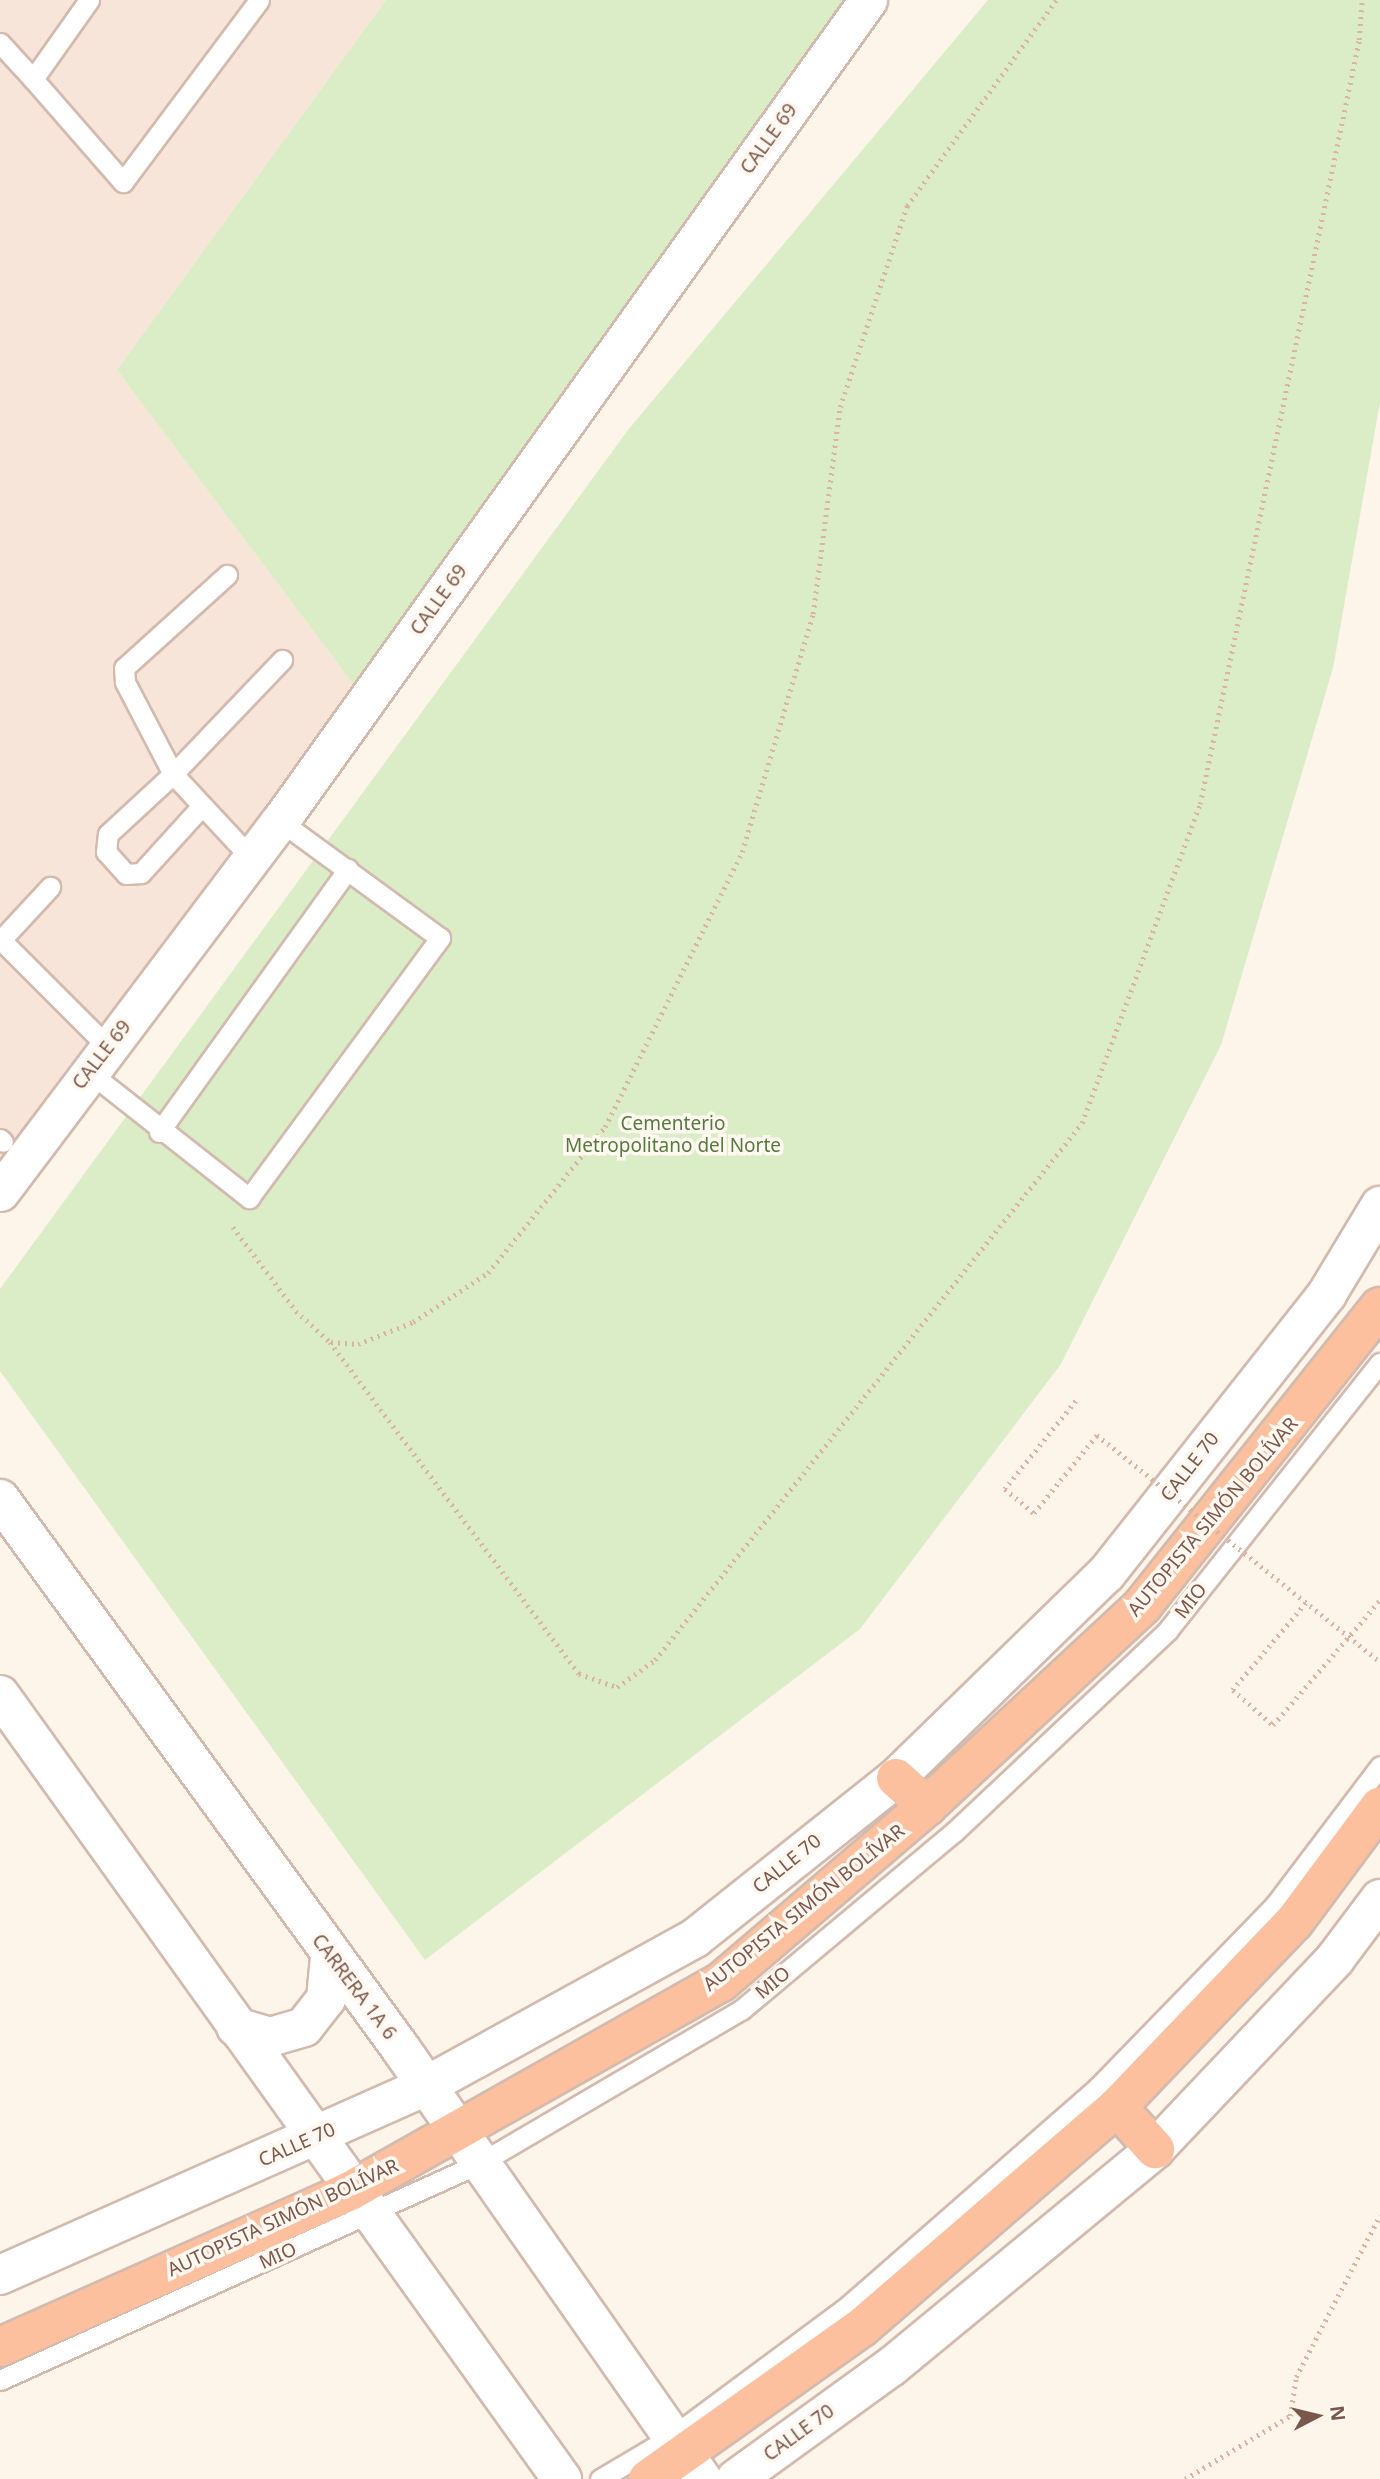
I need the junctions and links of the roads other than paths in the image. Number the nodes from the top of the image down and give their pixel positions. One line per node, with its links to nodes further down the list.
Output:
1 (89, 0): 5 (lane)
2 (259, 0): 5 (lane)
3 (868, 0): 10 (street, CALLE 69)
4 (0, 43): 5 (lane)
5 (33, 79)
6 (227, 575): 8 (lane)
7 (282, 660): 8 (lane)
8 (173, 774): 9 (lane); 9 (lane)
9 (200, 808): 11 (lane)
10 (280, 821): 11 (street, CALLE 69); 12 (lane)
11 (252, 859): 15 (street, CALLE 69)
12 (348, 869): 16 (lane); 16 (lane)
13 (50, 887): 14 (lane)
14 (1, 941): 15 (lane)
15 (99, 1059): 16 (lane); 17 (street, CALLE 69)
16 (159, 1132)
17 (5, 1159)
18 (1380, 1206): 24 (street, CALLE 70)
19 (1380, 1307): 25 (highway, AUTOPISTA SIMÓN BOLÍVAR)
20 (1380, 1363): 35 (lane, MIO)
21 (0, 1499): 28 (street, CARRERA 1A 6)
22 (0, 1695): 29 (street)
23 (1380, 1766): 40 (lane)
24 (895, 1778): 25 (highway); 30 (street, CALLE 70)
25 (927, 1806): 32 (highway, AUTOPISTA SIMÓN BOLÍVAR)
26 (1380, 1806): 31 (highway)
27 (1380, 1899): 34 (street, CALLE 70)
28 (330, 1956): 29 (street); 30 (street, CARRERA 1A 6)
29 (236, 2027): 33 (street)
30 (426, 2085): 32 (street, CARRERA 1A 6); 33 (street, CALLE 70)
31 (1117, 2107): 34 (highway); 40 (highway)
32 (459, 2132): 35 (street, CARRERA 1A 6); 36 (highway, AUTOPISTA SIMÓN BOLÍVAR)
33 (313, 2138): 36 (street); 37 (street, CALLE 70)
34 (1155, 2149): 44 (street, CALLE 70)
35 (480, 2163): 36 (lane, MIO); 40 (street, CARRERA 1A 6)
36 (359, 2203): 38 (highway, AUTOPISTA SIMÓN BOLÍVAR); 39 (lane, MIO); 41 (street)
37 (0, 2275)
38 (0, 2347)
39 (0, 2379)
40 (687, 2457): 42 (lane); 43 (highway)
41 (562, 2479)
42 (600, 2479)
43 (648, 2479)
44 (736, 2479)

